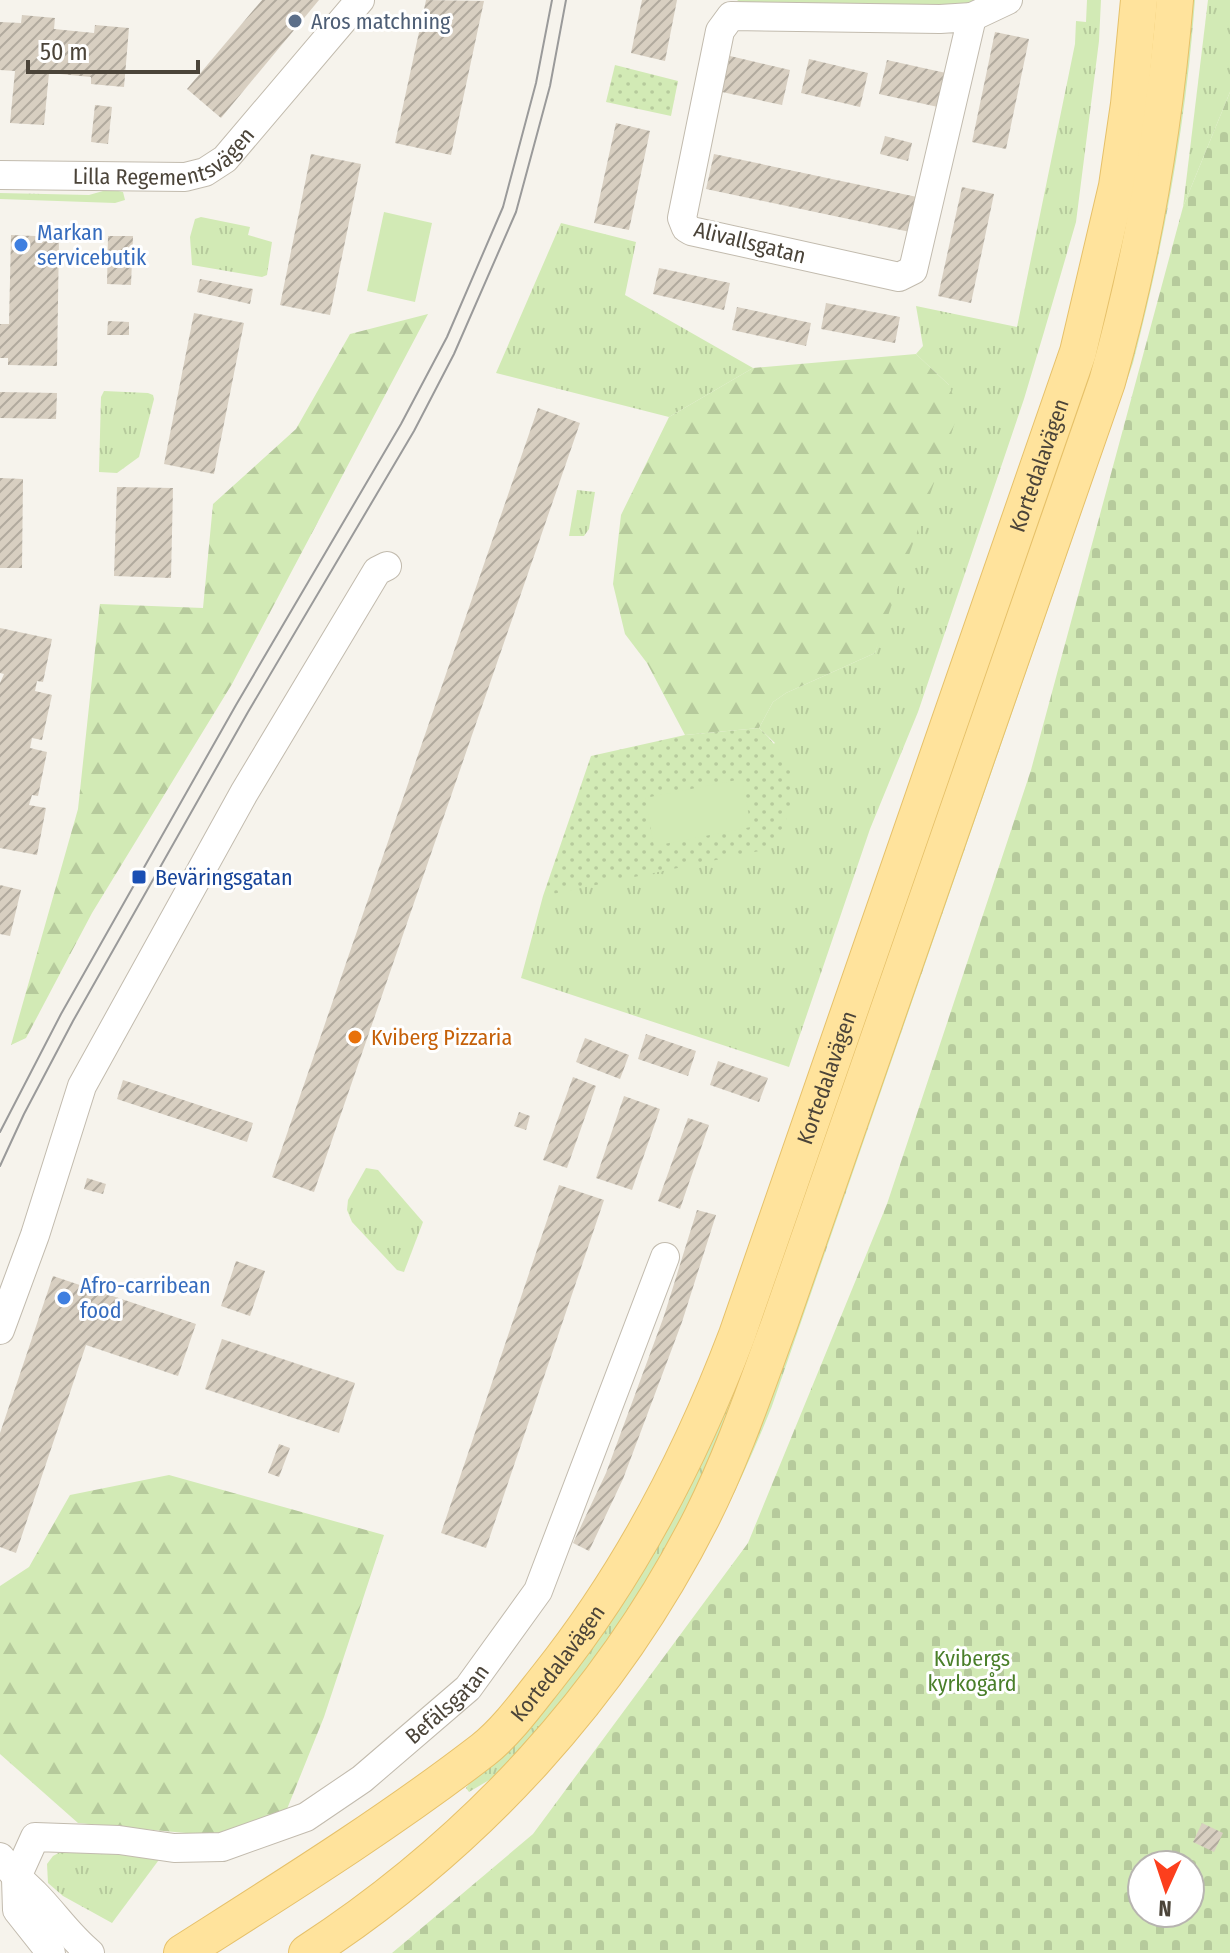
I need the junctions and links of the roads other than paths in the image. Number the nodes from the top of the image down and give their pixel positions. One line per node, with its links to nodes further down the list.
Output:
1 (360, 0): 6 (street, Lilla Regementsvägen)
2 (1008, 0): 5 (street, Alivallsgatan)
3 (1139, 0): 13 (main road, Kortedalavägen)
4 (1175, 0): 14 (main road, Kortedalavägen)
5 (972, 17): 5 (street, Alivallsgatan)
6 (0, 175)
7 (387, 566): 9 (street)
8 (665, 1257): 10 (street, Befälsgatan)
9 (0, 1330)
10 (8, 1868): 11 (street); 12 (street)
11 (51, 1953)
12 (90, 1953)
13 (182, 1953)
14 (307, 1953)

